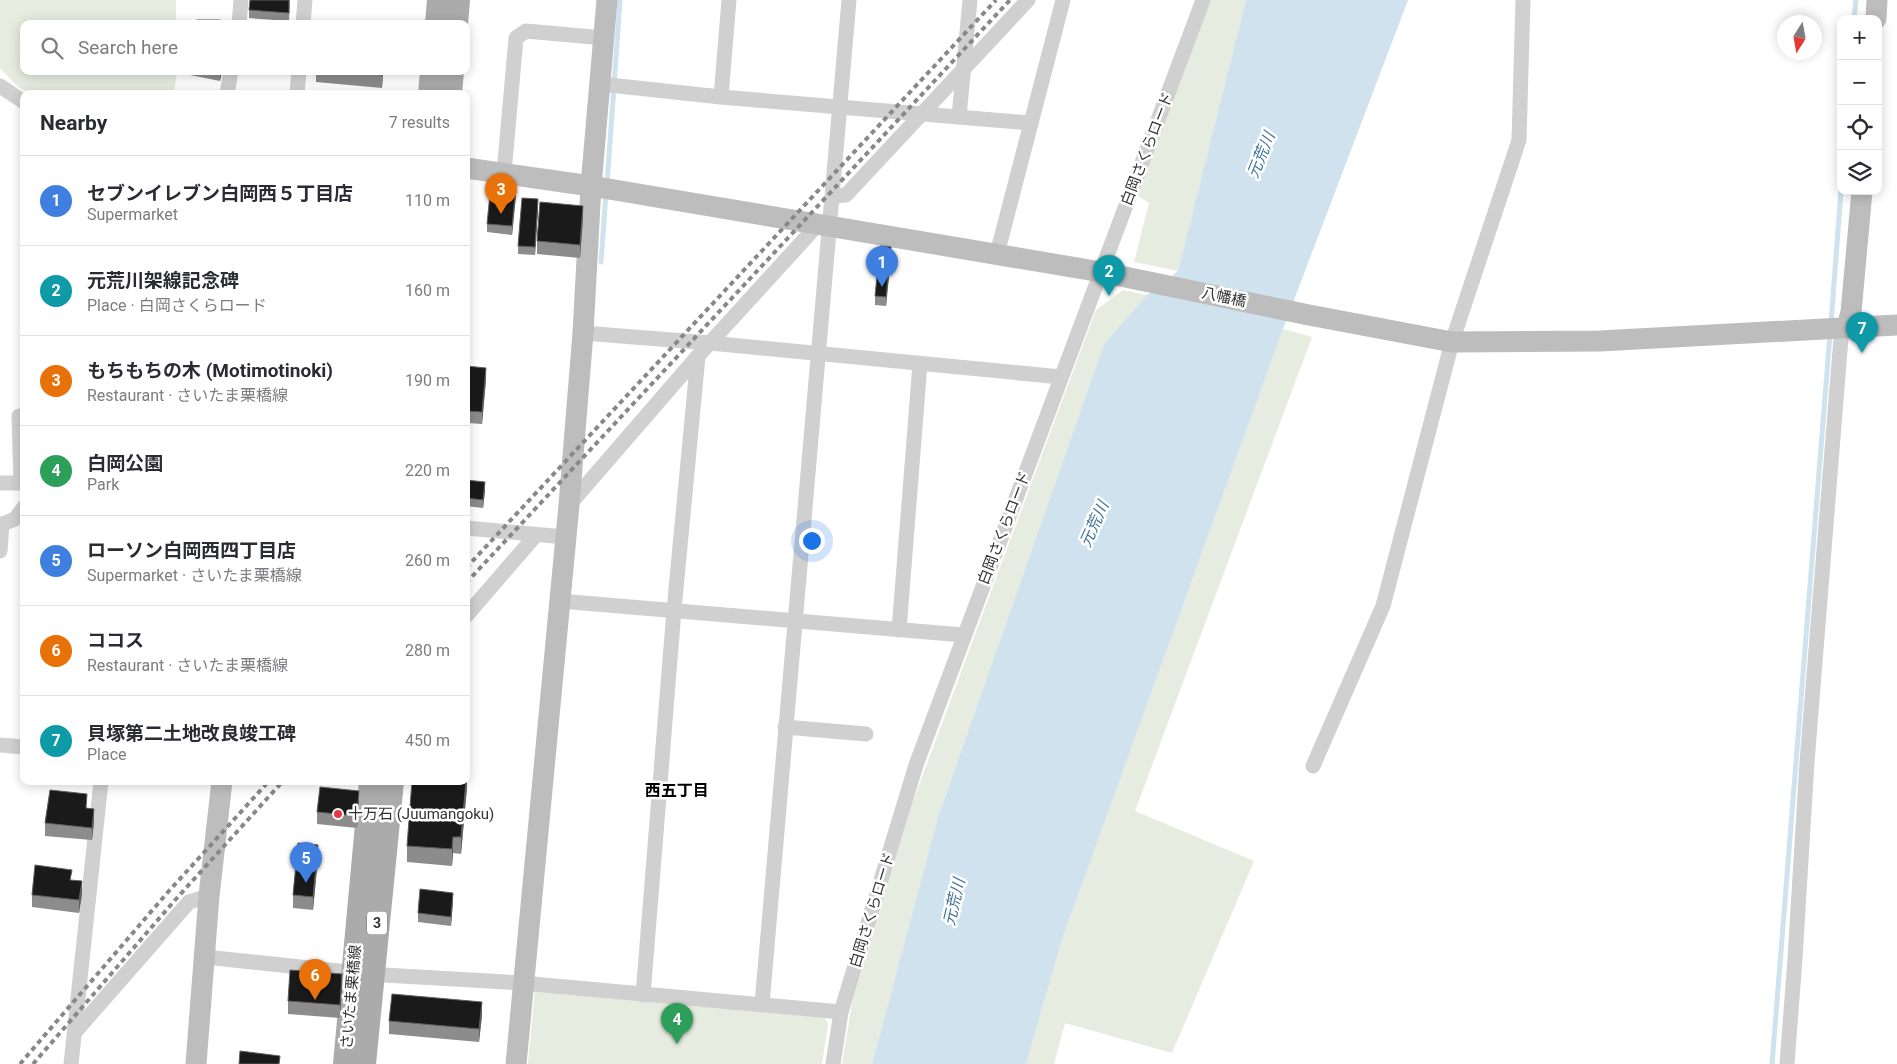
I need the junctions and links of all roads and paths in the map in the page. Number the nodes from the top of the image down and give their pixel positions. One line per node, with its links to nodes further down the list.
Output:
1 (241, 0): 15 (street)
2 (305, 0): 16 (street)
3 (439, 0): 17 (main road)
4 (458, 0): 18 (main road)
5 (607, 0): 19 (street)
6 (730, 0): 31 (street)
7 (849, 0): 33 (street)
8 (970, 0): 20 (street)
9 (1028, 0): 20 (street)
10 (1063, 0): 36 (street)
11 (1203, 0): 44 (street, 白岡さくらロード)
12 (1523, 0): 48 (street)
13 (1877, 0): 14 (street)
14 (1876, 15)
15 (239, 20)
16 (303, 20)
17 (437, 20)
18 (456, 20)
19 (604, 38): 25 (street); 38 (street)
20 (964, 68): 34 (street); 35 (street)
21 (230, 75): 27 (street)
22 (298, 75): 28 (street)
23 (432, 75): 29 (main road)
24 (452, 75): 30 (main road)
25 (600, 84): 31 (street); 39 (street)
26 (0, 86): 32 (street)
27 (228, 90)
28 (297, 90)
29 (430, 90)
30 (450, 90)
31 (721, 97): 33 (street)
32 (20, 99)
33 (840, 106): 34 (street); 41 (street)
34 (922, 114): 35 (street); 41 (street)
35 (959, 117): 36 (street)
36 (1031, 123): 43 (street)
37 (470, 169): 38 (street, 八幡橋)
38 (504, 173): 39 (street, 八幡橋)
39 (591, 186): 42 (street, 八幡橋); 47 (street)
40 (1862, 195): 46 (street)
41 (833, 196): 42 (street)
42 (821, 226): 43 (street, 八幡橋); 49 (street); 50 (street)
43 (997, 254): 44 (street, 八幡橋)
44 (1101, 272): 48 (street, 八幡橋); 53 (street, 白岡さくらロード)
45 (1897, 325): 46 (street, 八幡橋)
46 (1847, 327): 48 (street, 八幡橋); 94 (street)
47 (583, 333): 49 (street); 58 (street)
48 (1452, 342): 75 (street)
49 (710, 343): 50 (street); 51 (street)
50 (817, 354): 52 (street); 68 (street)
51 (698, 356): 58 (street); 66 (street)
52 (920, 364): 53 (street); 69 (street)
53 (1061, 377): 70 (street, 白岡さくらロード)
54 (19, 416): 55 (street)
55 (20, 438)
56 (0, 483): 57 (street)
57 (20, 483)
58 (569, 505): 63 (street)
59 (20, 512): 60 (street)
60 (1, 525): 64 (street)
61 (470, 528): 62 (street)
62 (536, 535): 63 (street); 67 (street)
63 (565, 537): 65 (street)
64 (0, 550)
65 (560, 601): 66 (street); 83 (street)
66 (674, 610): 68 (street); 84 (street)
67 (470, 611)
68 (794, 622): 69 (street); 71 (street)
69 (900, 630): 70 (street)
70 (963, 635): 86 (street, 白岡さくらロード)
71 (785, 727): 72 (street); 85 (street)
72 (866, 734)
73 (0, 745): 74 (street)
74 (20, 747)
75 (1313, 766)
76 (101, 785): 87 (street)
77 (222, 785): 80 (street)
78 (372, 785): 82 (main road, さいたま栗橋線 / 3)
79 (391, 785): 82 (main road, さいたま栗橋線 / 3)
80 (209, 896): 81 (street); 87 (street)
81 (205, 957): 82 (street); 89 (street)
82 (363, 973): 83 (street); 90 (main road, さいたま栗橋線 / 3); 91 (main road, さいたま栗橋線 / 3)
83 (522, 983): 84 (street); 92 (street)
84 (642, 995): 85 (street)
85 (762, 1004): 86 (street)
86 (842, 1012): 93 (street, 白岡さくらロード)
87 (75, 1032): 88 (street)
88 (71, 1064)
89 (196, 1064)
90 (345, 1064)
91 (364, 1064)
92 (516, 1064)
93 (832, 1064)
94 (1787, 1064)

